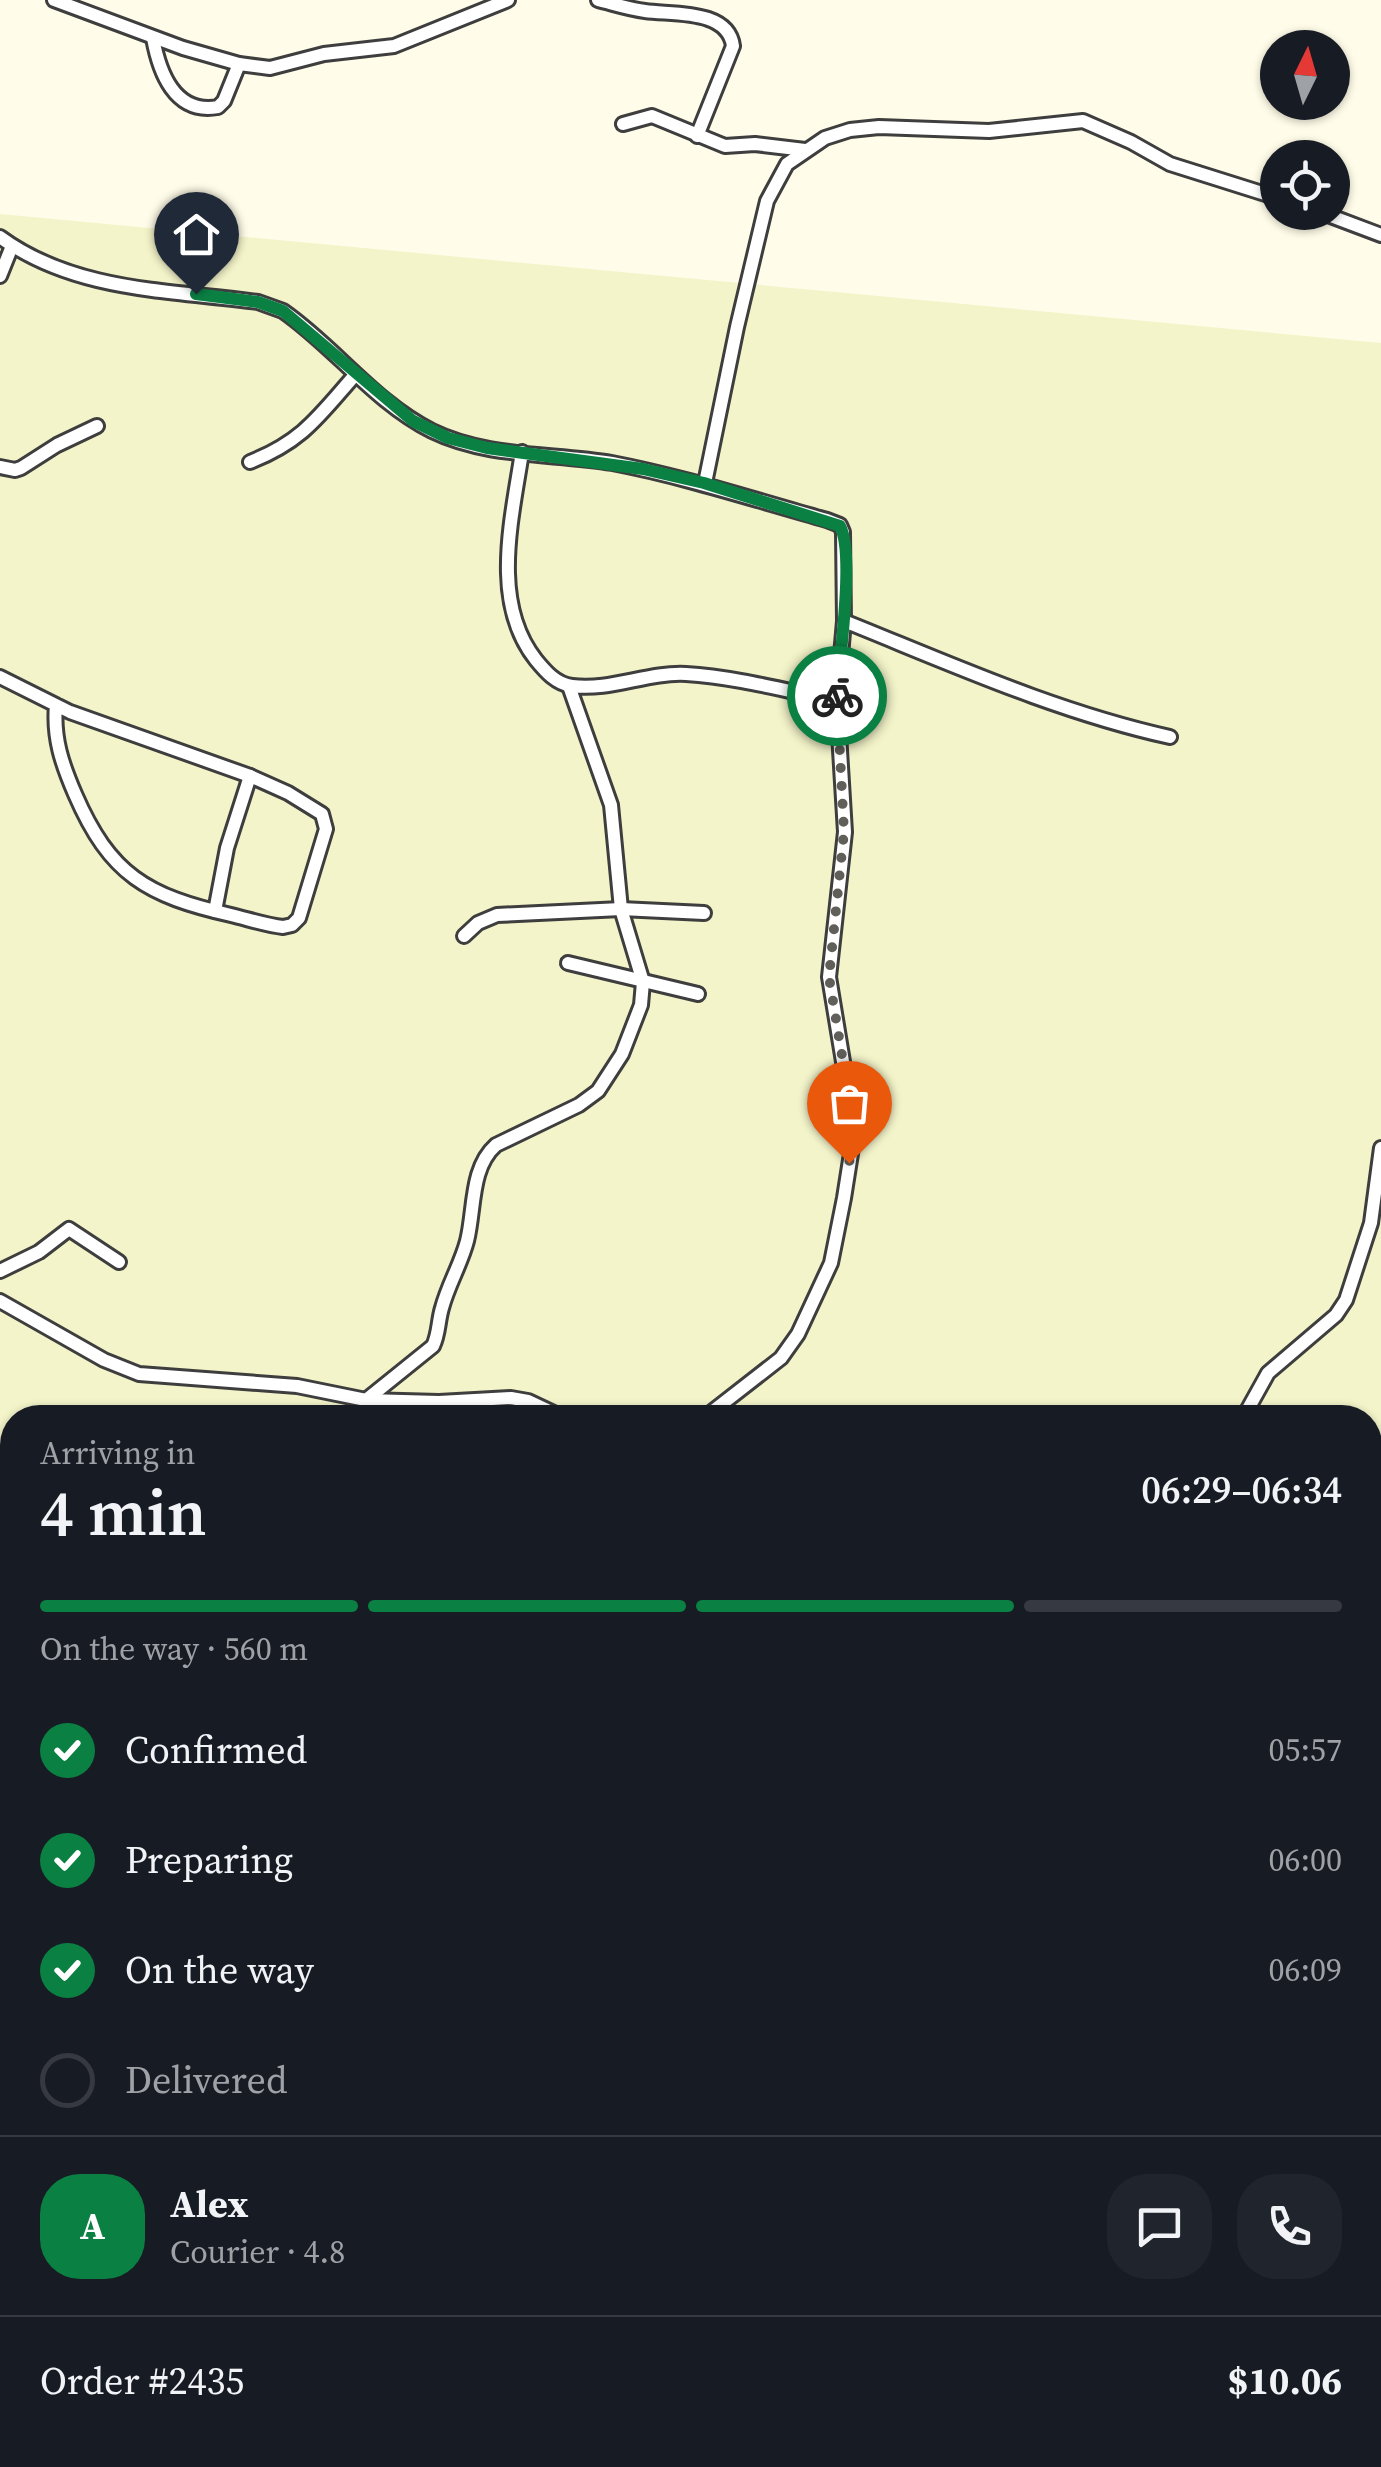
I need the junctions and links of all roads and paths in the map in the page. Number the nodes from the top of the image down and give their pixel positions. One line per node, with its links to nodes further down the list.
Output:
1 (54, 0): 4 (street)
2 (508, 0): 5 (street)
3 (598, 0): 7 (street)
4 (153, 38): 5 (street); 5 (street)
5 (238, 64)
6 (622, 124): 7 (street)
7 (697, 136): 8 (street)
8 (805, 150): 9 (street); 19 (street)
9 (1260, 192)
10 (1350, 223): 11 (street)
11 (1381, 235)
12 (6, 242): 13 (street); 14 (street)
13 (0, 276)
14 (356, 375): 16 (street); 17 (street)
15 (97, 426): 18 (street)
16 (522, 452): 19 (street); 22 (street)
17 (250, 462)
18 (0, 467)
19 (704, 483): 20 (street)
20 (844, 620): 23 (street); 25 (street)
21 (0, 678): 24 (street)
22 (569, 686): 23 (street); 27 (street)
23 (837, 700): 40 (street)
24 (56, 705): 26 (street); 28 (street)
25 (1170, 736)
26 (250, 776): 28 (street); 28 (street)
27 (622, 909): 29 (street); 30 (street); 32 (street)
28 (215, 911)
29 (704, 913)
30 (464, 936)
31 (568, 963): 32 (street)
32 (642, 982): 33 (street); 38 (street)
33 (698, 994)
34 (1381, 1148): 41 (street)
35 (118, 1262): 36 (street)
36 (0, 1271)
37 (0, 1301): 38 (street)
38 (366, 1400): 39 (street)
39 (536, 1405)
40 (721, 1405)
41 (1250, 1405)

